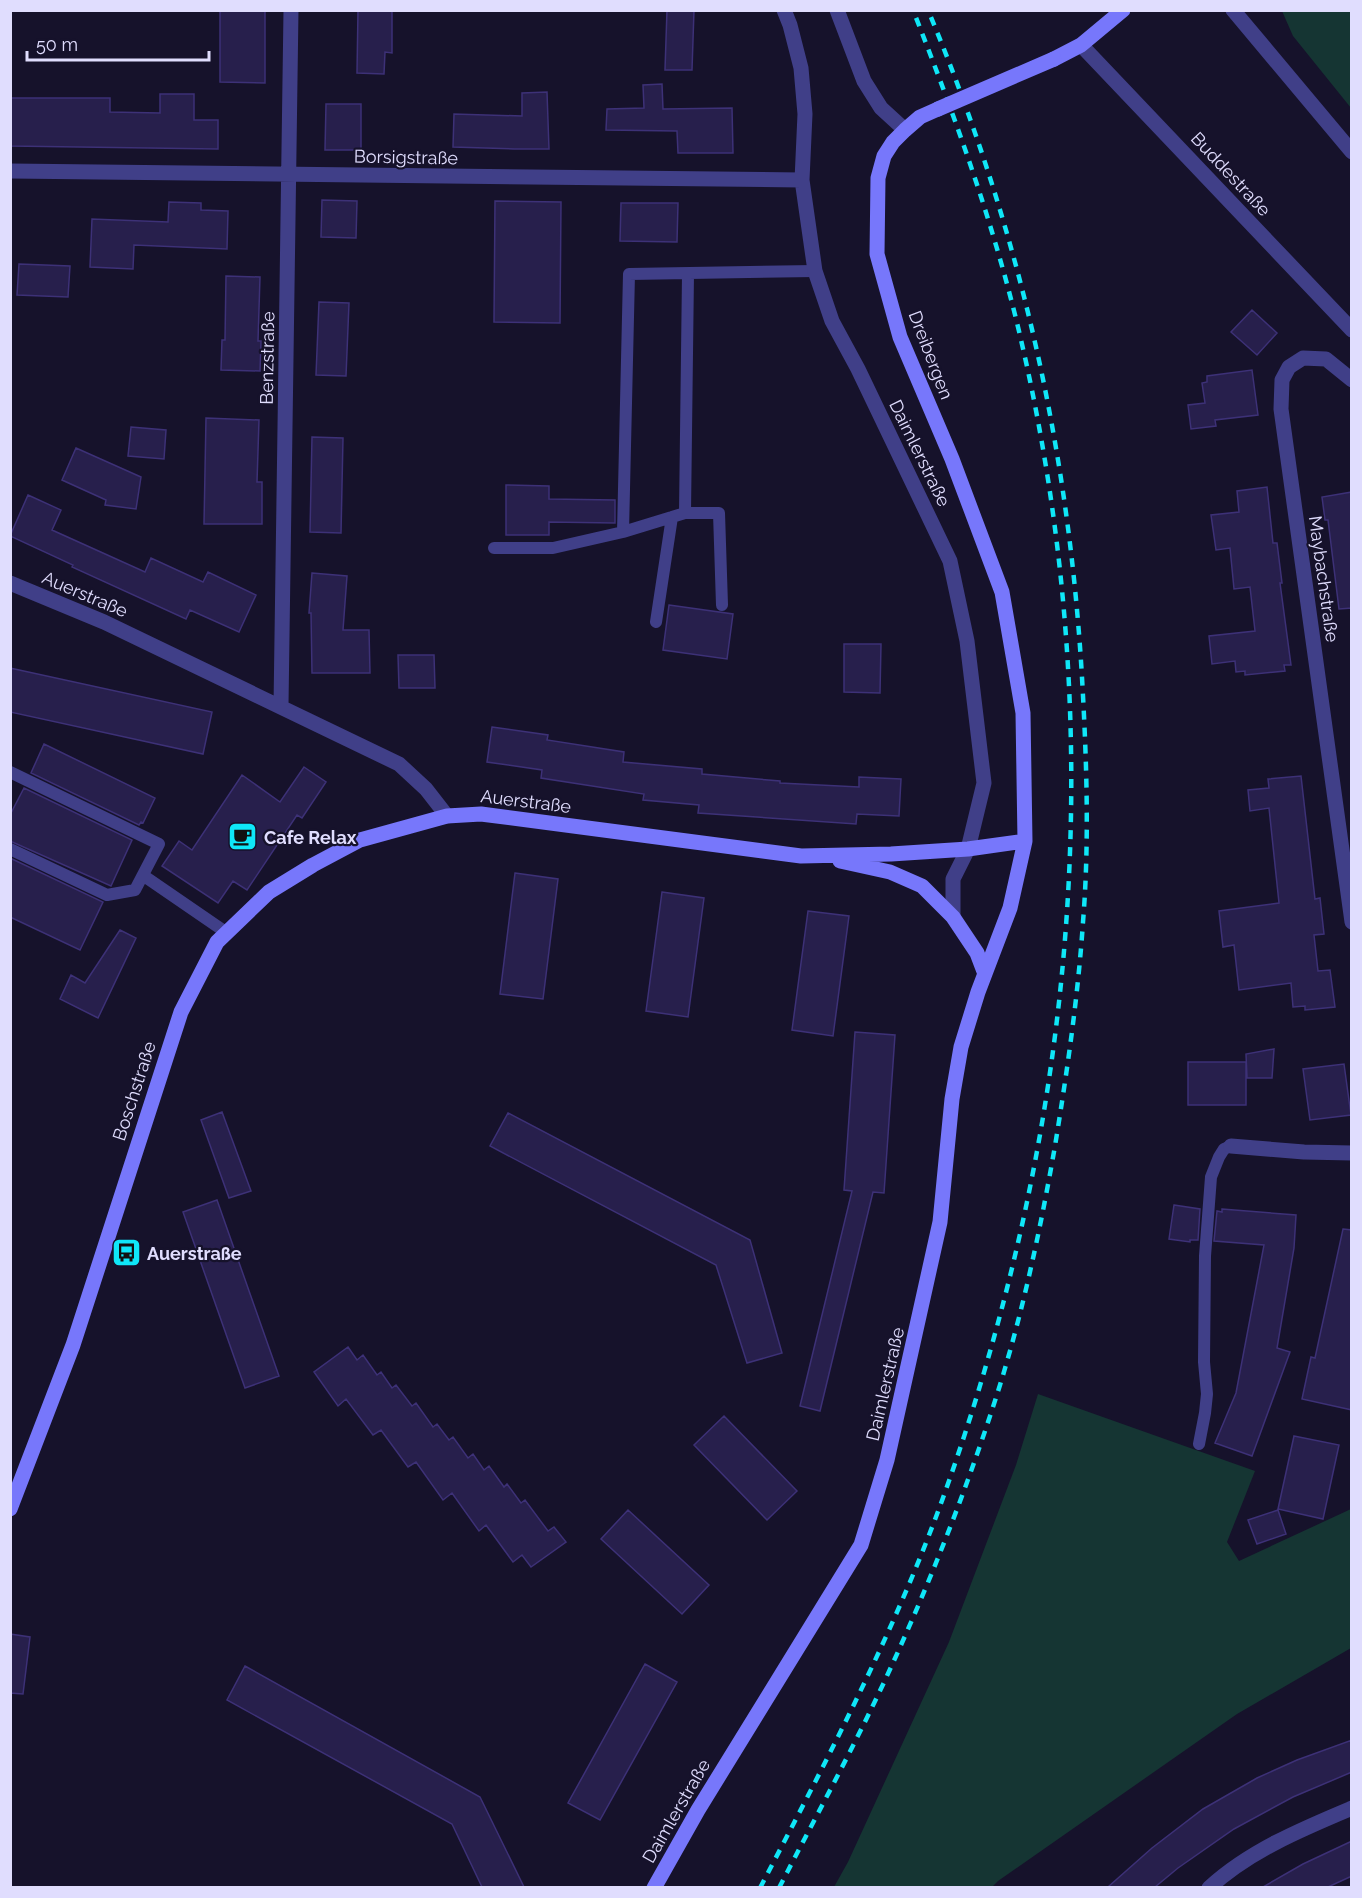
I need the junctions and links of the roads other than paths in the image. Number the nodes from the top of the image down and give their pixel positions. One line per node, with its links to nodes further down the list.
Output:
1 (291, 10): 10 (street, Benzstraße)
2 (784, 10): 11 (street, Daimlerstraße)
3 (837, 10): 7 (street)
4 (1123, 10): 6 (street, Dreibergen)
5 (1233, 10): 8 (street)
6 (1081, 45): 7 (street, Dreibergen, bridge); 14 (street, Buddestraße)
7 (905, 130): 25 (street, Dreibergen)
8 (1352, 152)
9 (10, 171): 10 (street, Borsigstraße)
10 (289, 175): 11 (street, Borsigstraße); 22 (street, Benzstraße)
11 (802, 180): 12 (street, Daimlerstraße)
12 (815, 271): 13 (lane); 27 (street, Daimlerstraße)
13 (688, 274): 16 (lane); 17 (lane)
14 (1352, 330)
15 (1352, 380): 31 (street, Maybachstraße)
16 (678, 515): 17 (lane); 20 (lane); 21 (lane)
17 (623, 532): 18 (lane)
18 (494, 548)
19 (10, 583): 22 (street, Auerstraße)
20 (722, 605)
21 (657, 622)
22 (281, 706): 24 (street, Auerstraße)
23 (10, 772): 29 (lane)
24 (447, 816): 28 (street, Auerstraße); 32 (street, Boschstraße)
25 (1025, 841): 27 (street, Auerstraße); 33 (street, Daimlerstraße)
26 (10, 849): 29 (lane)
27 (969, 849): 28 (street, Auerstraße); 30 (street, Daimlerstraße)
28 (801, 856): 30 (street)
29 (144, 876): 32 (lane)
30 (953, 916): 33 (street)
31 (1352, 922)
32 (227, 933): 37 (street, Boschstraße)
33 (985, 974): 39 (street, Daimlerstraße)
34 (1231, 1146): 35 (street); 36 (lane)
35 (1352, 1154)
36 (1198, 1444)
37 (10, 1509)
38 (1352, 1808): 40 (street)
39 (654, 1887)
40 (1209, 1887)

